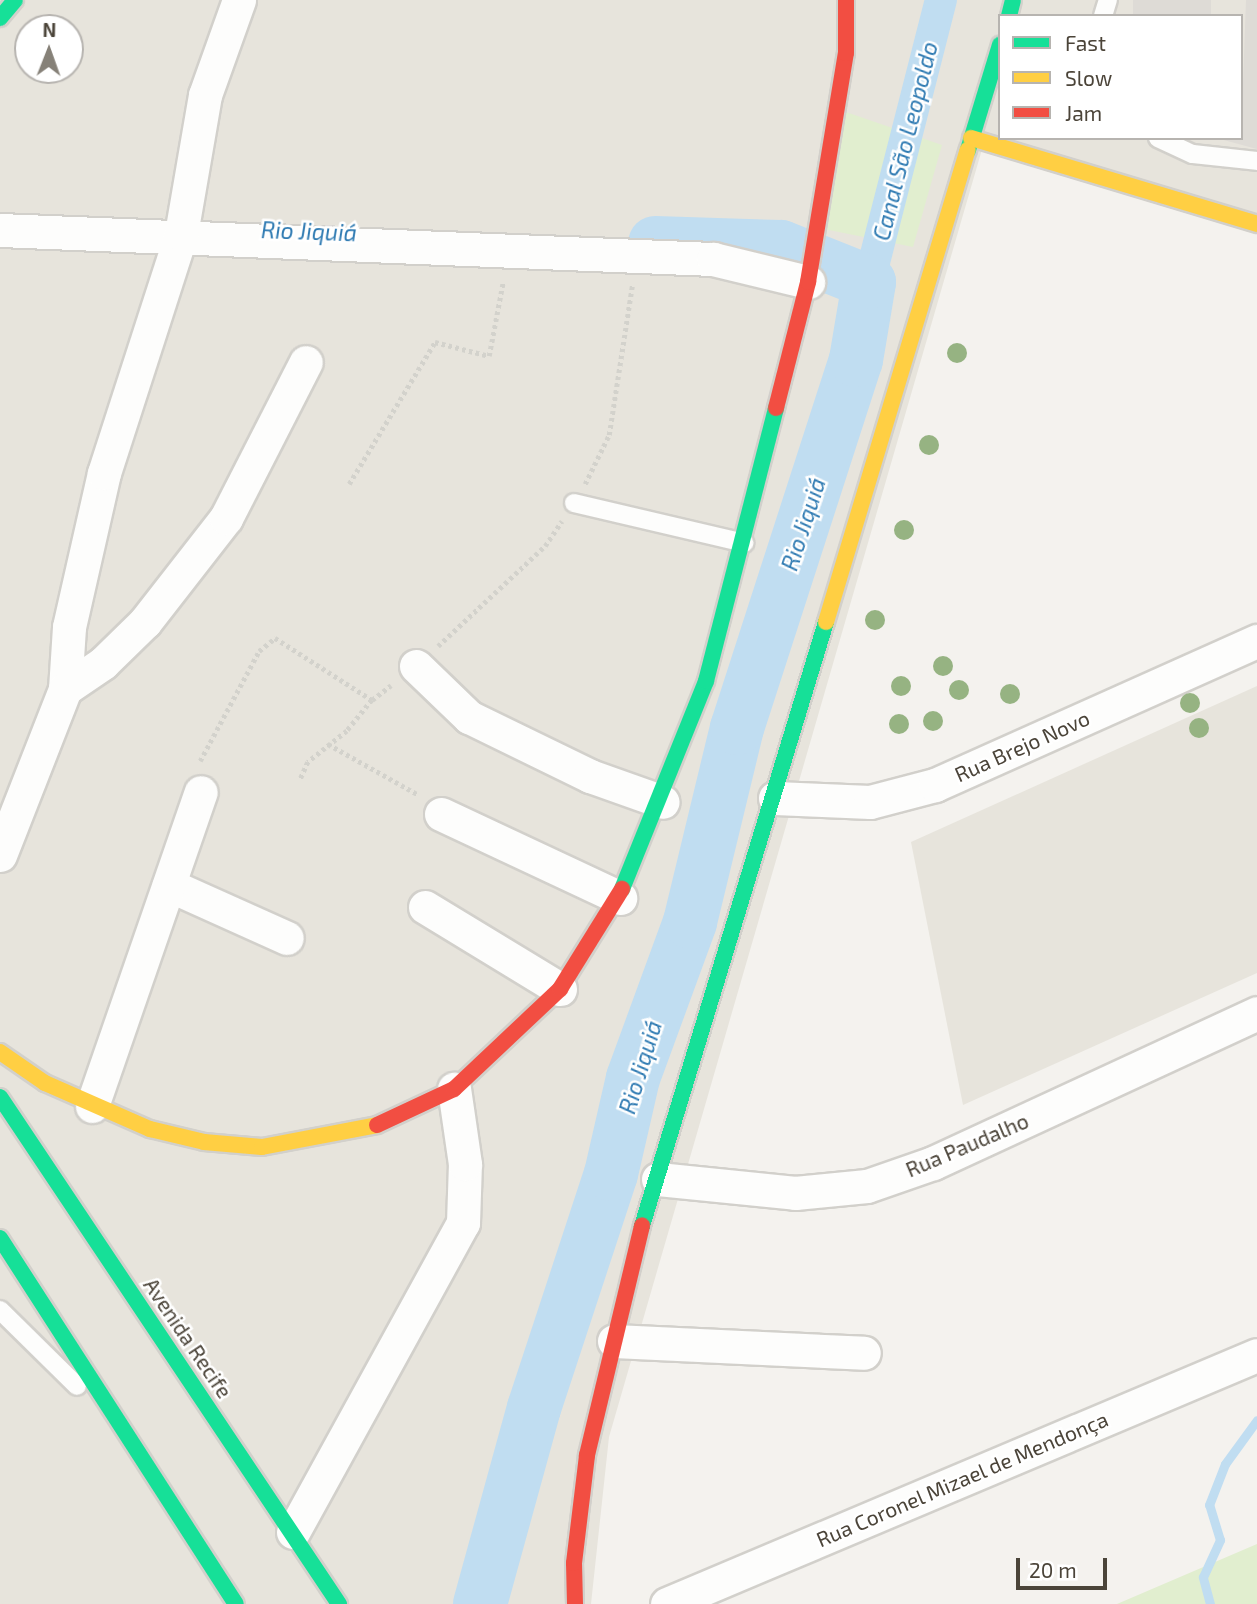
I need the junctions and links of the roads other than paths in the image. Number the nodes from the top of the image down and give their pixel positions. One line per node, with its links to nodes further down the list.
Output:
1 (15, 0): 4 (main road)
2 (239, 0): 12 (street)
3 (845, 0): 14 (main road)
4 (0, 18)
5 (998, 51): 6 (main road)
6 (971, 138): 9 (main road); 22 (main road)
7 (1041, 140): 9 (lane)
8 (1162, 140): 10 (lane)
9 (1035, 159): 11 (main road)
10 (1257, 161)
11 (1257, 224)
12 (182, 228): 13 (street); 14 (street); 20 (street)
13 (0, 230)
14 (809, 277): 17 (main road)
15 (306, 362): 20 (street)
16 (574, 503): 17 (lane)
17 (744, 543): 23 (main road)
18 (1257, 640): 22 (street, Rua Brejo Novo)
19 (416, 666): 23 (street)
20 (65, 689): 25 (street)
21 (201, 792): 26 (street)
22 (775, 798): 36 (main road)
23 (663, 802): 27 (main road)
24 (441, 814): 27 (street)
25 (0, 855)
26 (169, 885): 29 (street); 35 (street)
27 (620, 898): 30 (main road)
28 (425, 907): 30 (street)
29 (287, 937)
30 (560, 989): 33 (main road)
31 (1257, 1013): 36 (street, Rua Paudalho)
32 (0, 1052): 35 (main road)
33 (454, 1089): 35 (main road); 45 (street)
34 (0, 1097): 45 (main road, Avenida Recife)
35 (92, 1106)
36 (658, 1180): 40 (main road)
37 (0, 1238): 43 (main road)
38 (18, 1301): 43 (main road)
39 (0, 1310): 44 (lane)
40 (614, 1341): 41 (street); 48 (main road)
41 (864, 1353)
42 (1257, 1355): 49 (street, Rua Coronel Mizael de Mendonça)
43 (90, 1381): 44 (main road)
44 (125, 1435): 46 (main road)
45 (293, 1532): 47 (main road, Avenida Recife)
46 (236, 1604)
47 (339, 1604)
48 (575, 1604)
49 (667, 1604)

